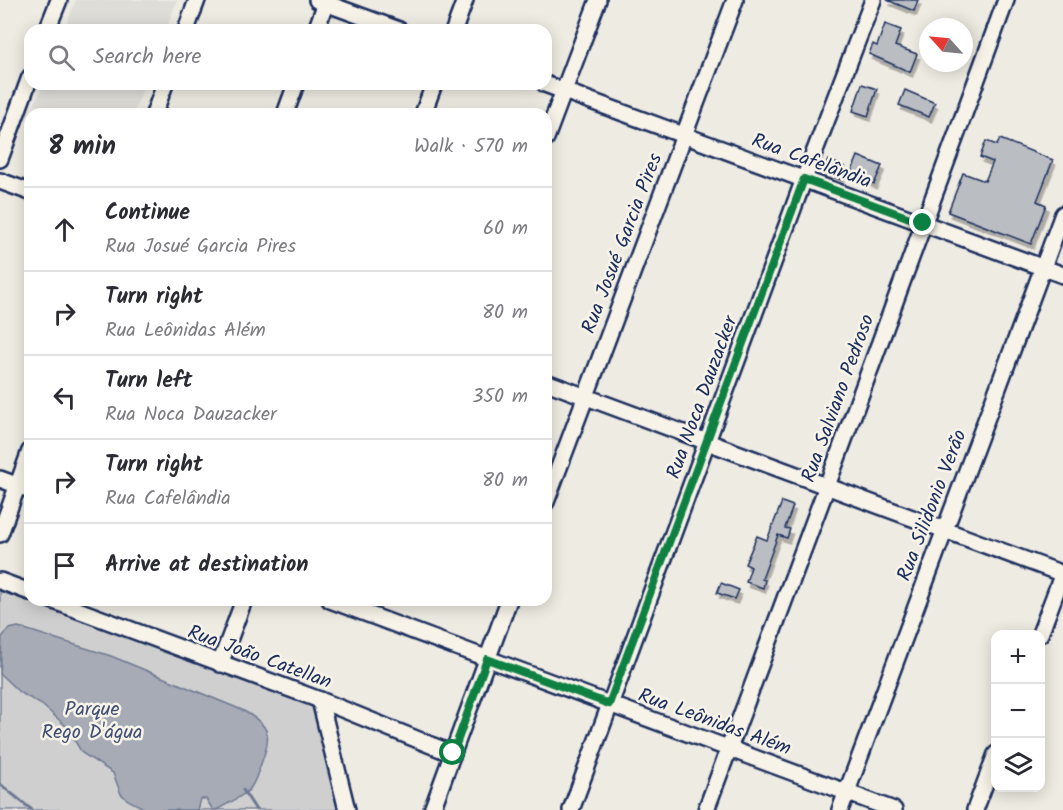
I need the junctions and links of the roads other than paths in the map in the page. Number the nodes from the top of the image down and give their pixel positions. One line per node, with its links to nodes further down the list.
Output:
1 (58, 0): 9 (street)
2 (197, 0): 10 (street)
3 (465, 0): 13 (street)
4 (598, 0): 19 (street)
5 (735, 0): 24 (street, Rua Josué Garcia Pires)
6 (873, 0): 26 (street, Rua Noca Dauzacker)
7 (1006, 0): 30 (street, Rua Salviano Pedroso)
8 (323, 1): 11 (street); 12 (street)
9 (49, 24)
10 (188, 24)
11 (317, 24)
12 (383, 24)
13 (456, 24)
14 (552, 86): 19 (street, Rua Cafelândia)
15 (25, 90): 25 (street)
16 (163, 90): 20 (street)
17 (294, 90): 21 (street)
18 (432, 90): 22 (street)
19 (564, 91): 23 (street); 24 (street, Rua Cafelândia)
20 (156, 108)
21 (287, 108)
22 (425, 108)
23 (552, 122)
24 (684, 135): 26 (street, Rua Cafelândia); 34 (street, Rua Josué Garcia Pires)
25 (0, 159)
26 (804, 179): 30 (street, Rua Cafelândia); 35 (street, Rua Noca Dauzacker)
27 (0, 181): 28 (street)
28 (24, 190)
29 (1063, 214): 31 (street, Rua Silidonio Verão)
30 (923, 223): 31 (street, Rua Cafelândia); 38 (street, Rua Salviano Pedroso)
31 (1043, 267): 32 (street, Rua Cafelândia); 40 (street, Rua Silidonio Verão)
32 (1063, 275)
33 (552, 384): 34 (street)
34 (585, 396): 35 (street); 37 (street, Rua Josué Garcia Pires)
35 (707, 441): 38 (street); 53 (street, Rua Noca Dauzacker)
36 (0, 479): 39 (street)
37 (552, 486)
38 (827, 486): 40 (street); 54 (street, Rua Salviano Pedroso)
39 (24, 488): 41 (street)
40 (944, 530): 42 (street); 57 (street, Rua Silidonio Verão)
41 (0, 534)
42 (1063, 574): 49 (street)
43 (0, 580): 44 (street)
44 (24, 590)
45 (67, 606): 51 (street, Rua João Catellan)
46 (242, 606): 51 (street)
47 (507, 606): 50 (street)
48 (370, 607): 50 (street, Rua Leônidas Além)
49 (1042, 630)
50 (487, 659): 53 (street, Rua Leônidas Além); 55 (street)
51 (220, 664): 52 (street, Rua João Catellan)
52 (320, 700): 55 (street, Rua João Catellan); 58 (street)
53 (609, 704): 54 (street, Rua Leônidas Além); 60 (street, Rua Noca Dauzacker)
54 (728, 748): 57 (street, Rua Leônidas Além); 61 (street, Rua Salviano Pedroso)
55 (453, 753): 59 (street)
56 (991, 767): 64 (street)
57 (846, 792): 62 (street, Rua Silidonio Verão); 63 (street, Rua Leônidas Além)
58 (346, 810)
59 (432, 810)
60 (571, 810)
61 (706, 810)
62 (840, 810)
63 (894, 810)
64 (975, 810)

